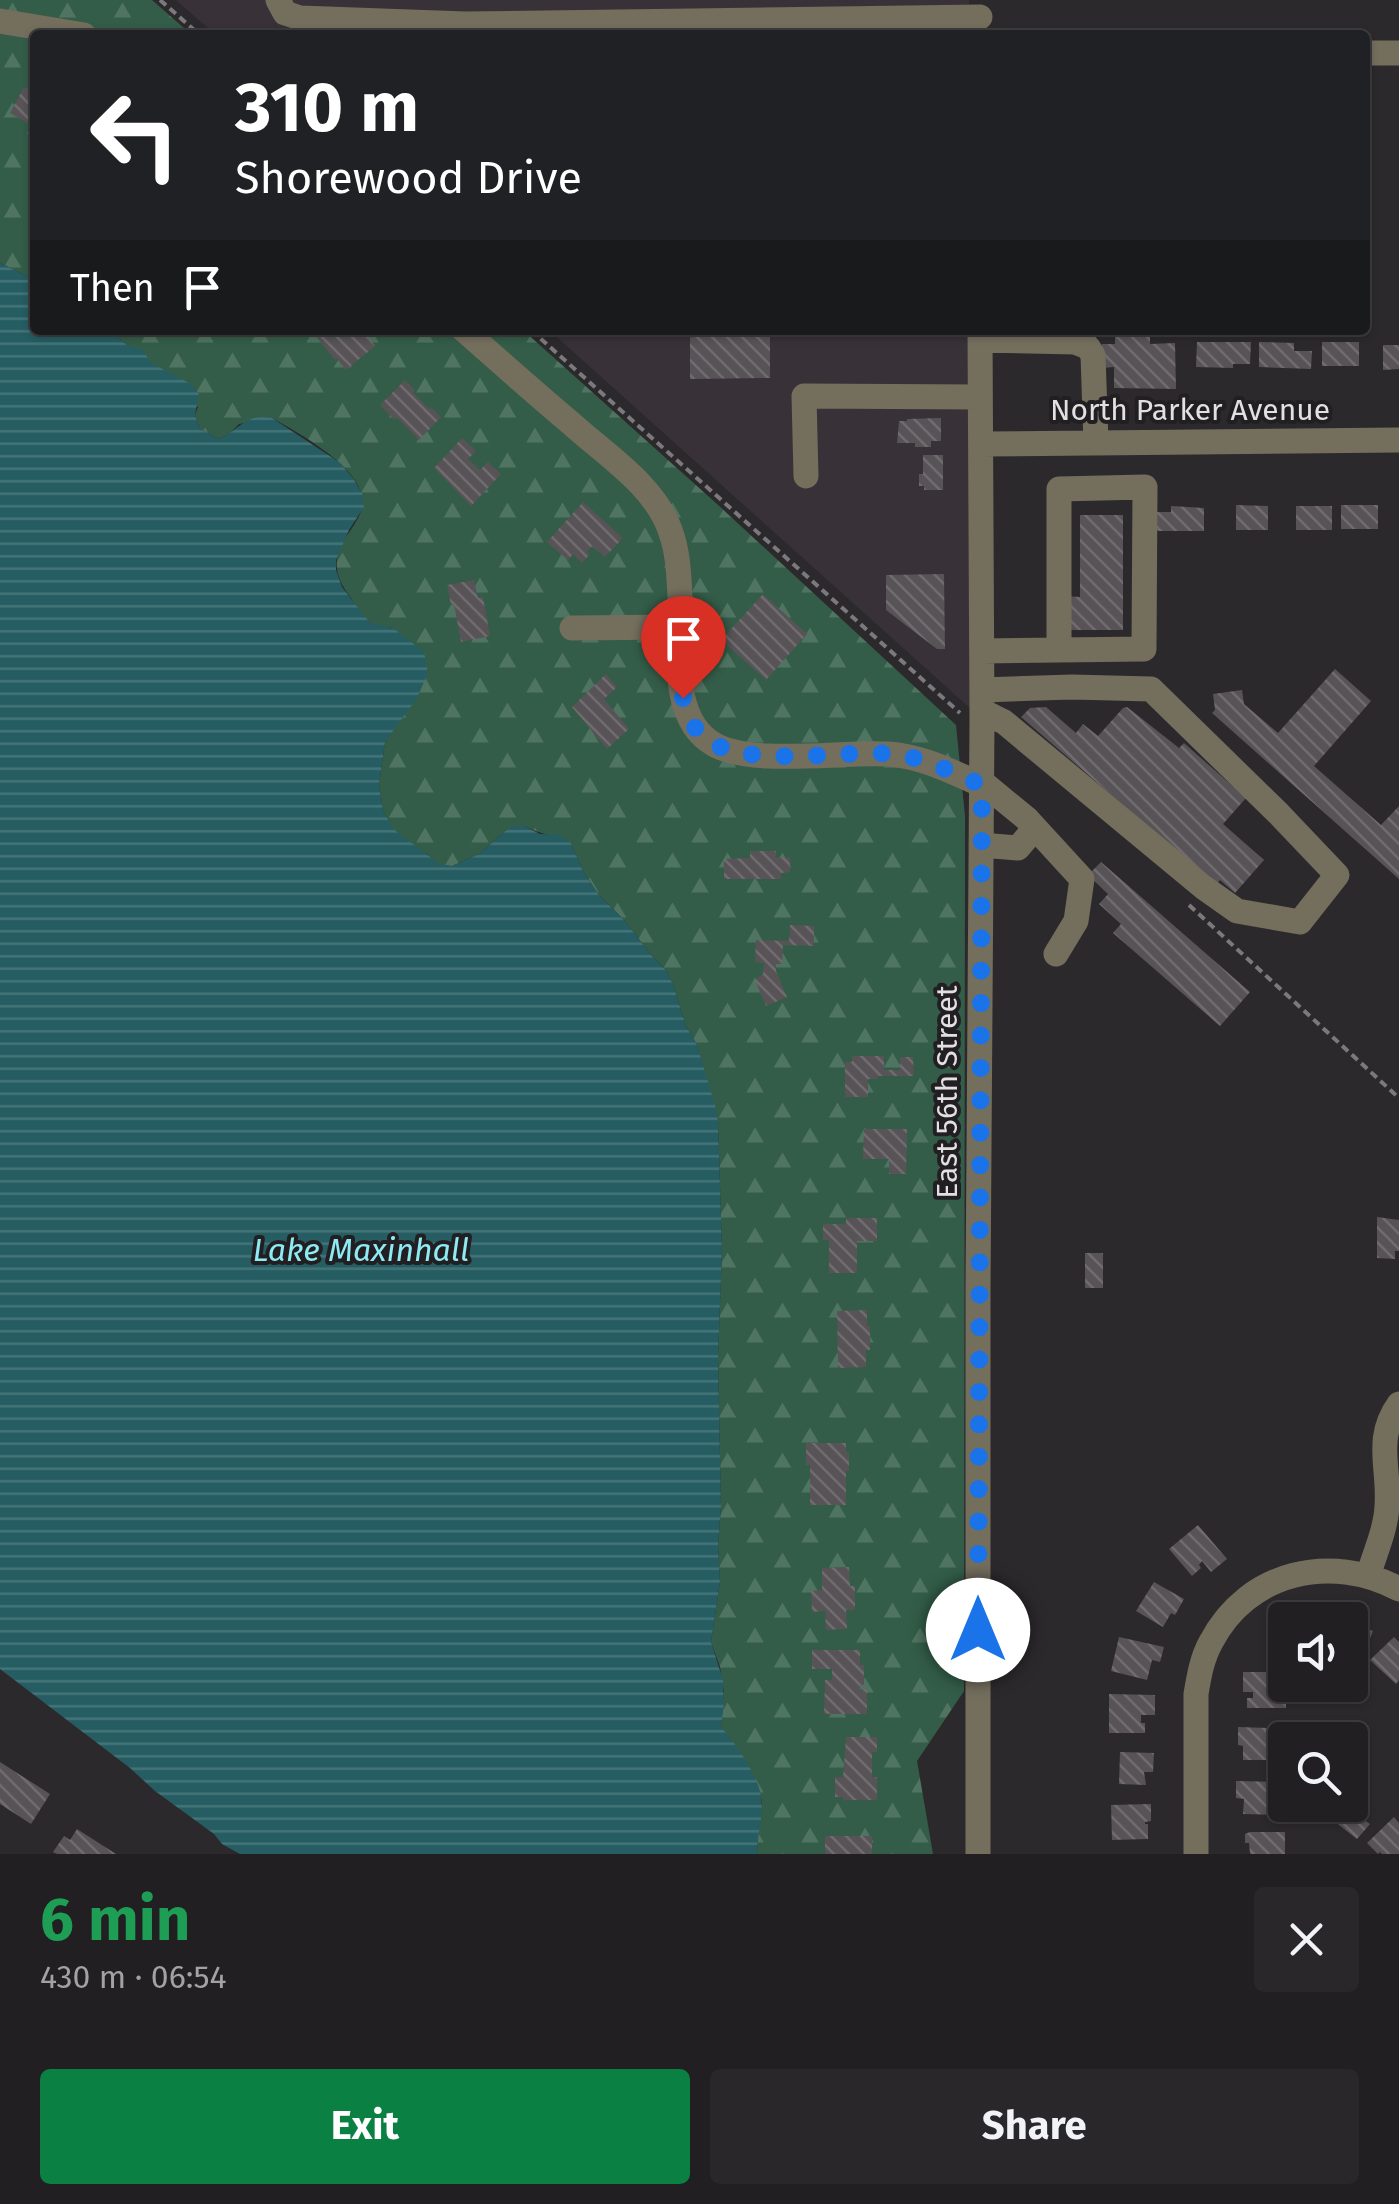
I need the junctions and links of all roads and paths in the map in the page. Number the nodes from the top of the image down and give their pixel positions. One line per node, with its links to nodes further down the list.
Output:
1 (160, 0): 7 (path)
2 (280, 6): 3 (street)
3 (628, 11): 4 (street)
4 (980, 17)
5 (0, 21): 6 (street)
6 (54, 30)
7 (194, 30)
8 (1370, 53): 9 (street)
9 (1399, 53)
10 (470, 335): 19 (street)
11 (980, 335): 12 (street, East 56th Street); 15 (street)
12 (980, 397): 16 (street, East 56th Street); 17 (street)
13 (1399, 440): 15 (street, North Parker Avenue)
14 (1061, 443): 15 (street, North Parker Avenue); 16 (street, North Parker Avenue); 18 (street)
15 (1096, 443)
16 (981, 444): 22 (street, East 56th Street)
17 (806, 476)
18 (1058, 489): 21 (street); 21 (street)
19 (678, 627): 20 (street); 26 (street)
20 (572, 628)
21 (1058, 650): 22 (street)
22 (982, 651): 24 (street, East 56th Street)
23 (1016, 689): 24 (street); 25 (street); 25 (street)
24 (982, 701): 25 (street); 26 (street, East 56th Street)
25 (1012, 728)
26 (982, 784): 27 (street); 28 (street, East 56th Street)
27 (1035, 828): 28 (street); 29 (street)
28 (981, 846): 33 (street, East 56th Street)
29 (1056, 954)
30 (1399, 1404): 31 (street)
31 (1368, 1576): 32 (street); 34 (street)
32 (1399, 1589)
33 (978, 1854)
34 (1196, 1854)

